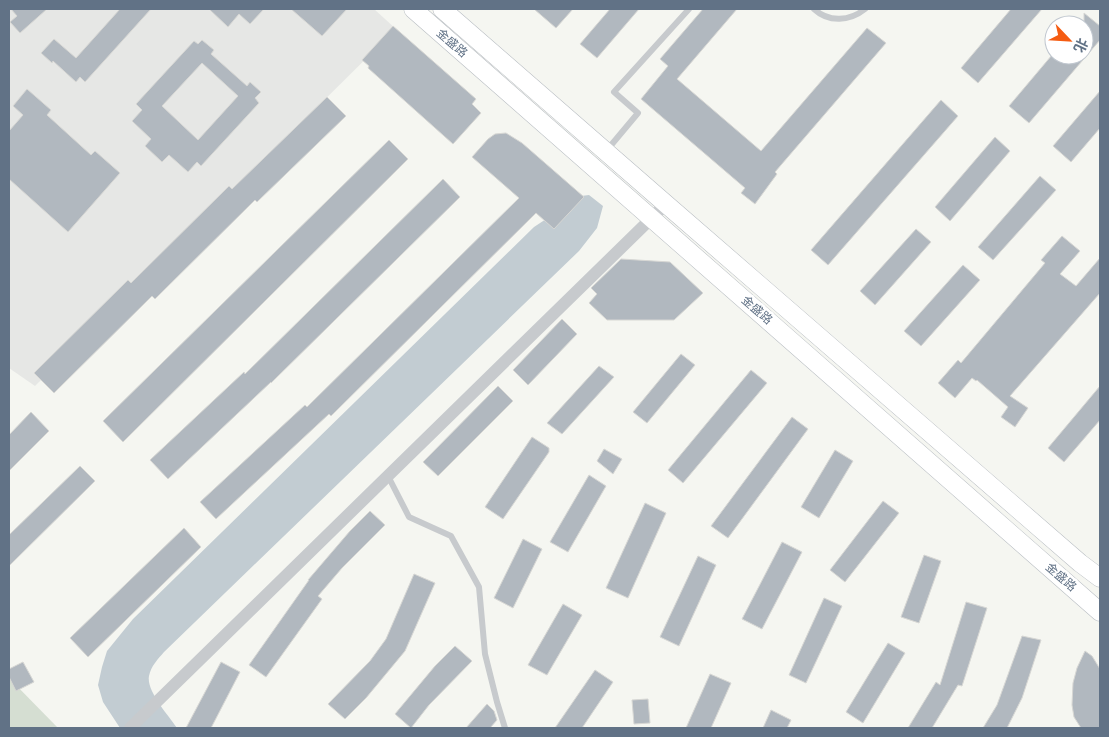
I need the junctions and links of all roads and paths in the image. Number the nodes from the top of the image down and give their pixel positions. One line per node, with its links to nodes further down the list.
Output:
1 (413, 9): 8 (street, 金盛路)
2 (442, 9): 6 (street, 金盛路)
3 (689, 9): 6 (lane)
4 (814, 9): 5 (lane)
5 (865, 9)
6 (606, 152): 7 (street, 金盛路)
7 (666, 204): 8 (street); 10 (street, 金盛路)
8 (652, 218): 9 (street); 11 (street, 金盛路)
9 (388, 476): 12 (street); 13 (lane)
10 (1100, 578)
11 (1100, 612)
12 (130, 728)
13 (505, 728)

